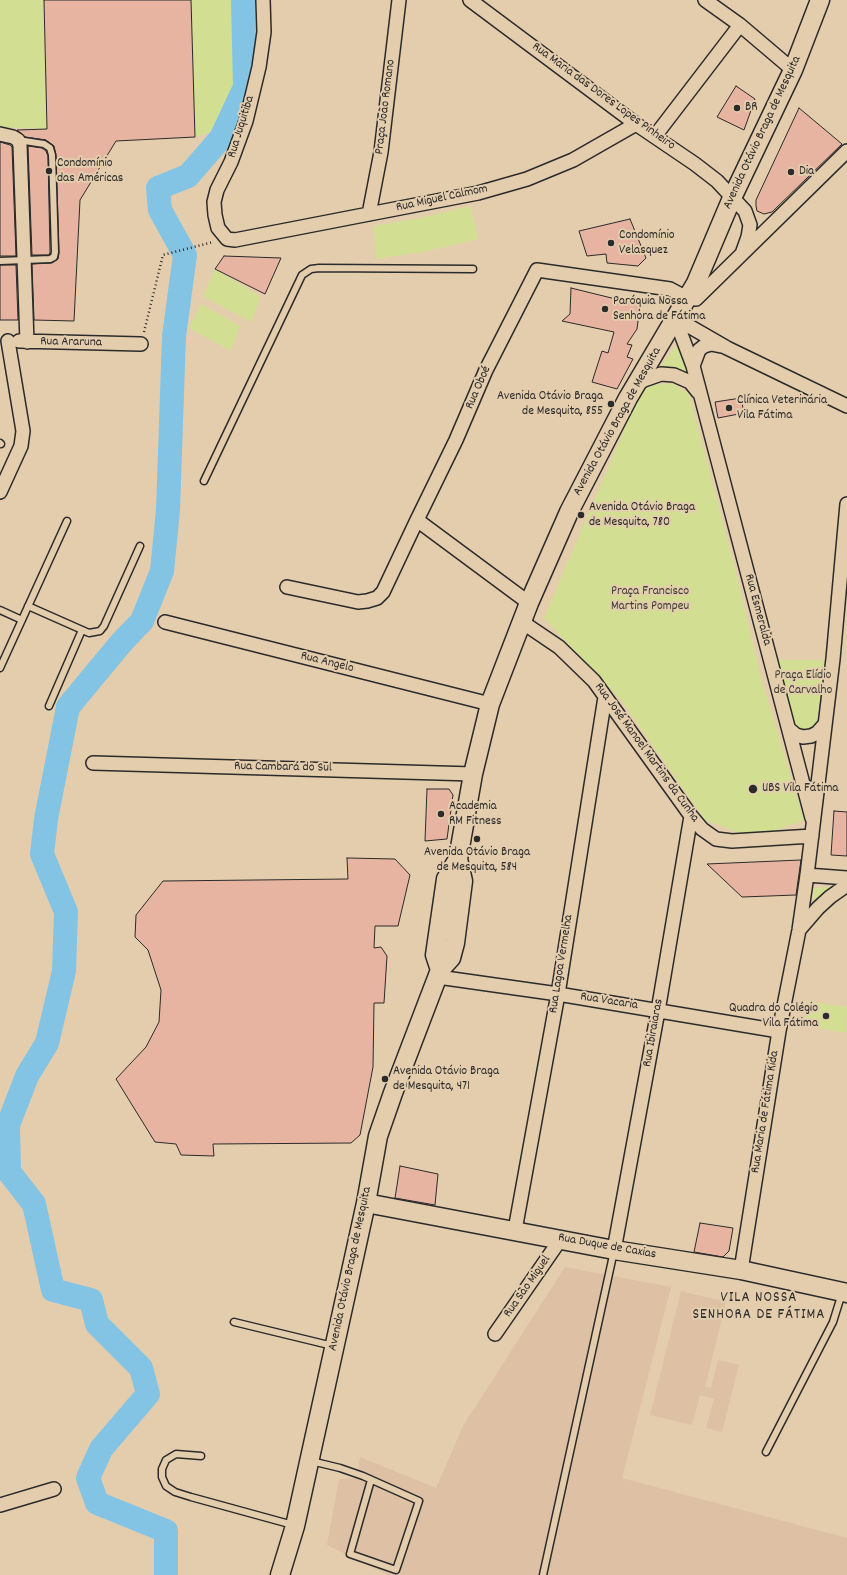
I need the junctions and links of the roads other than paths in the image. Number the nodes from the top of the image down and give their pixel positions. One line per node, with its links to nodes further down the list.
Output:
1 (263, 0): 15 (street, Rua Juquitiba)
2 (399, 0): 14 (street, Praça João Romano)
3 (470, 0): 8 (street, Rua Maria das Dores Lopes Pinheiro)
4 (706, 0): 6 (street)
5 (820, 0): 7 (main road, Avenida Otávio Braga de Mesquita)
6 (740, 25): 7 (street); 10 (street)
7 (793, 70): 13 (main road, Avenida Otávio Braga de Mesquita)
8 (636, 124): 10 (street, Rua Maria das Dores Lopes Pinheiro); 14 (street, Rua Miguel Calmom)
9 (0, 134): 11 (street)
10 (655, 136): 13 (street, Rua Maria das Dores Lopes Pinheiro)
11 (18, 140): 17 (street); 17 (lane)
12 (847, 151): 16 (street)
13 (732, 198): 16 (street, Rua Maria das Dores Lopes Pinheiro); 20 (main road, Avenida Otávio Braga de Mesquita)
14 (369, 214): 15 (street, Rua Miguel Calmom)
15 (231, 240)
16 (741, 255): 20 (street)
17 (24, 260): 18 (lane); 23 (street)
18 (0, 261)
19 (473, 269): 30 (lane)
20 (687, 298): 21 (main road, Avenida Otávio Braga de Mesquita); 33 (street, Rua Oboé)
21 (675, 318): 25 (street); 26 (street, Rua Esmeralda); 27 (main road, Avenida Otávio Braga de Mesquita)
22 (4, 341): 23 (street, Rua Araruna); 31 (street)
23 (28, 342): 24 (street, Rua Araruna)
24 (141, 344)
25 (726, 348): 26 (street); 29 (street)
26 (694, 366): 28 (street, Rua Esmeralda)
27 (635, 385): 28 (street, Rua Esmeralda); 37 (main road, Avenida Otávio Braga de Mesquita)
28 (701, 396): 49 (street, Rua Esmeralda)
29 (847, 406)
30 (204, 481)
31 (0, 492)
32 (847, 504): 48 (street, Rua Maria de Fátima Kida)
33 (416, 520): 36 (street); 37 (street)
34 (67, 521): 38 (lane)
35 (140, 546): 43 (lane)
36 (287, 587)
37 (529, 603): 42 (main road, Avenida Otávio Braga de Mesquita)
38 (28, 606): 40 (lane); 43 (lane)
39 (0, 610): 40 (lane)
40 (22, 620): 44 (lane)
41 (165, 622): 46 (street, Rua Angelo)
42 (522, 622): 45 (street, Rua José Manoel Martins da Cunha); 46 (main road, Avenida Otávio Braga de Mesquita)
43 (82, 630): 47 (lane)
44 (0, 668)
45 (605, 697): 52 (street, Rua José Manoel Martins da Cunha); 59 (street, Rua Lagoa Vermelha)
46 (490, 704): 51 (main road, Avenida Otávio Braga de Mesquita)
47 (49, 706)
48 (825, 724): 49 (street); 53 (street, Rua Maria de Fátima Kida)
49 (789, 728): 53 (street, Rua Esmeralda)
50 (93, 763): 51 (street, Rua Cambará do Sul)
51 (473, 774): 58 (main road, Avenida Otávio Braga de Mesquita)
52 (691, 816): 53 (street, Rua José Manoel Martins da Cunha); 60 (street, Rua Ibiraiaras)
53 (813, 830): 54 (street, Rua Maria de Fátima Kida)
54 (807, 875): 55 (street); 57 (street, Rua Maria de Fátima Kida)
55 (847, 878)
56 (847, 885): 57 (street, Rua Maria de Fátima Kida)
57 (799, 930): 61 (street, Rua Maria de Fátima Kida)
58 (439, 973): 59 (street, Rua Vacaria); 62 (main road, Avenida Otávio Braga de Mesquita)
59 (558, 994): 60 (street, Rua Vacaria); 63 (street, Rua Lagoa Vermelha)
60 (658, 1011): 61 (street, Rua Vacaria); 65 (street, Rua Ibiraiaras)
61 (779, 1031): 66 (street, Rua Maria de Fátima Kida)
62 (366, 1203): 63 (main road, Rua Duque de Caxias); 70 (main road, Avenida Otávio Braga de Mesquita)
63 (515, 1230): 64 (main road, Rua Duque de Caxias)
64 (560, 1240): 65 (main road, Rua Duque de Caxias); 69 (street, Rua São Miguel)
65 (614, 1250): 66 (main road, Rua Duque de Caxias); 79 (lane)
66 (741, 1270): 67 (main road, Rua Duque de Caxias)
67 (845, 1292): 71 (lane)
68 (234, 1322): 70 (lane)
69 (495, 1334)
70 (335, 1346): 73 (main road, Avenida Otávio Braga de Mesquita)
71 (766, 1452)
72 (201, 1456): 77 (lane)
73 (310, 1461): 74 (lane); 77 (main road, Avenida Otávio Braga de Mesquita)
74 (371, 1480): 74 (lane)
75 (54, 1489): 76 (street)
76 (0, 1505)
77 (295, 1526): 78 (main road, Avenida Otávio Braga de Mesquita)
78 (280, 1575)
79 (543, 1575)

